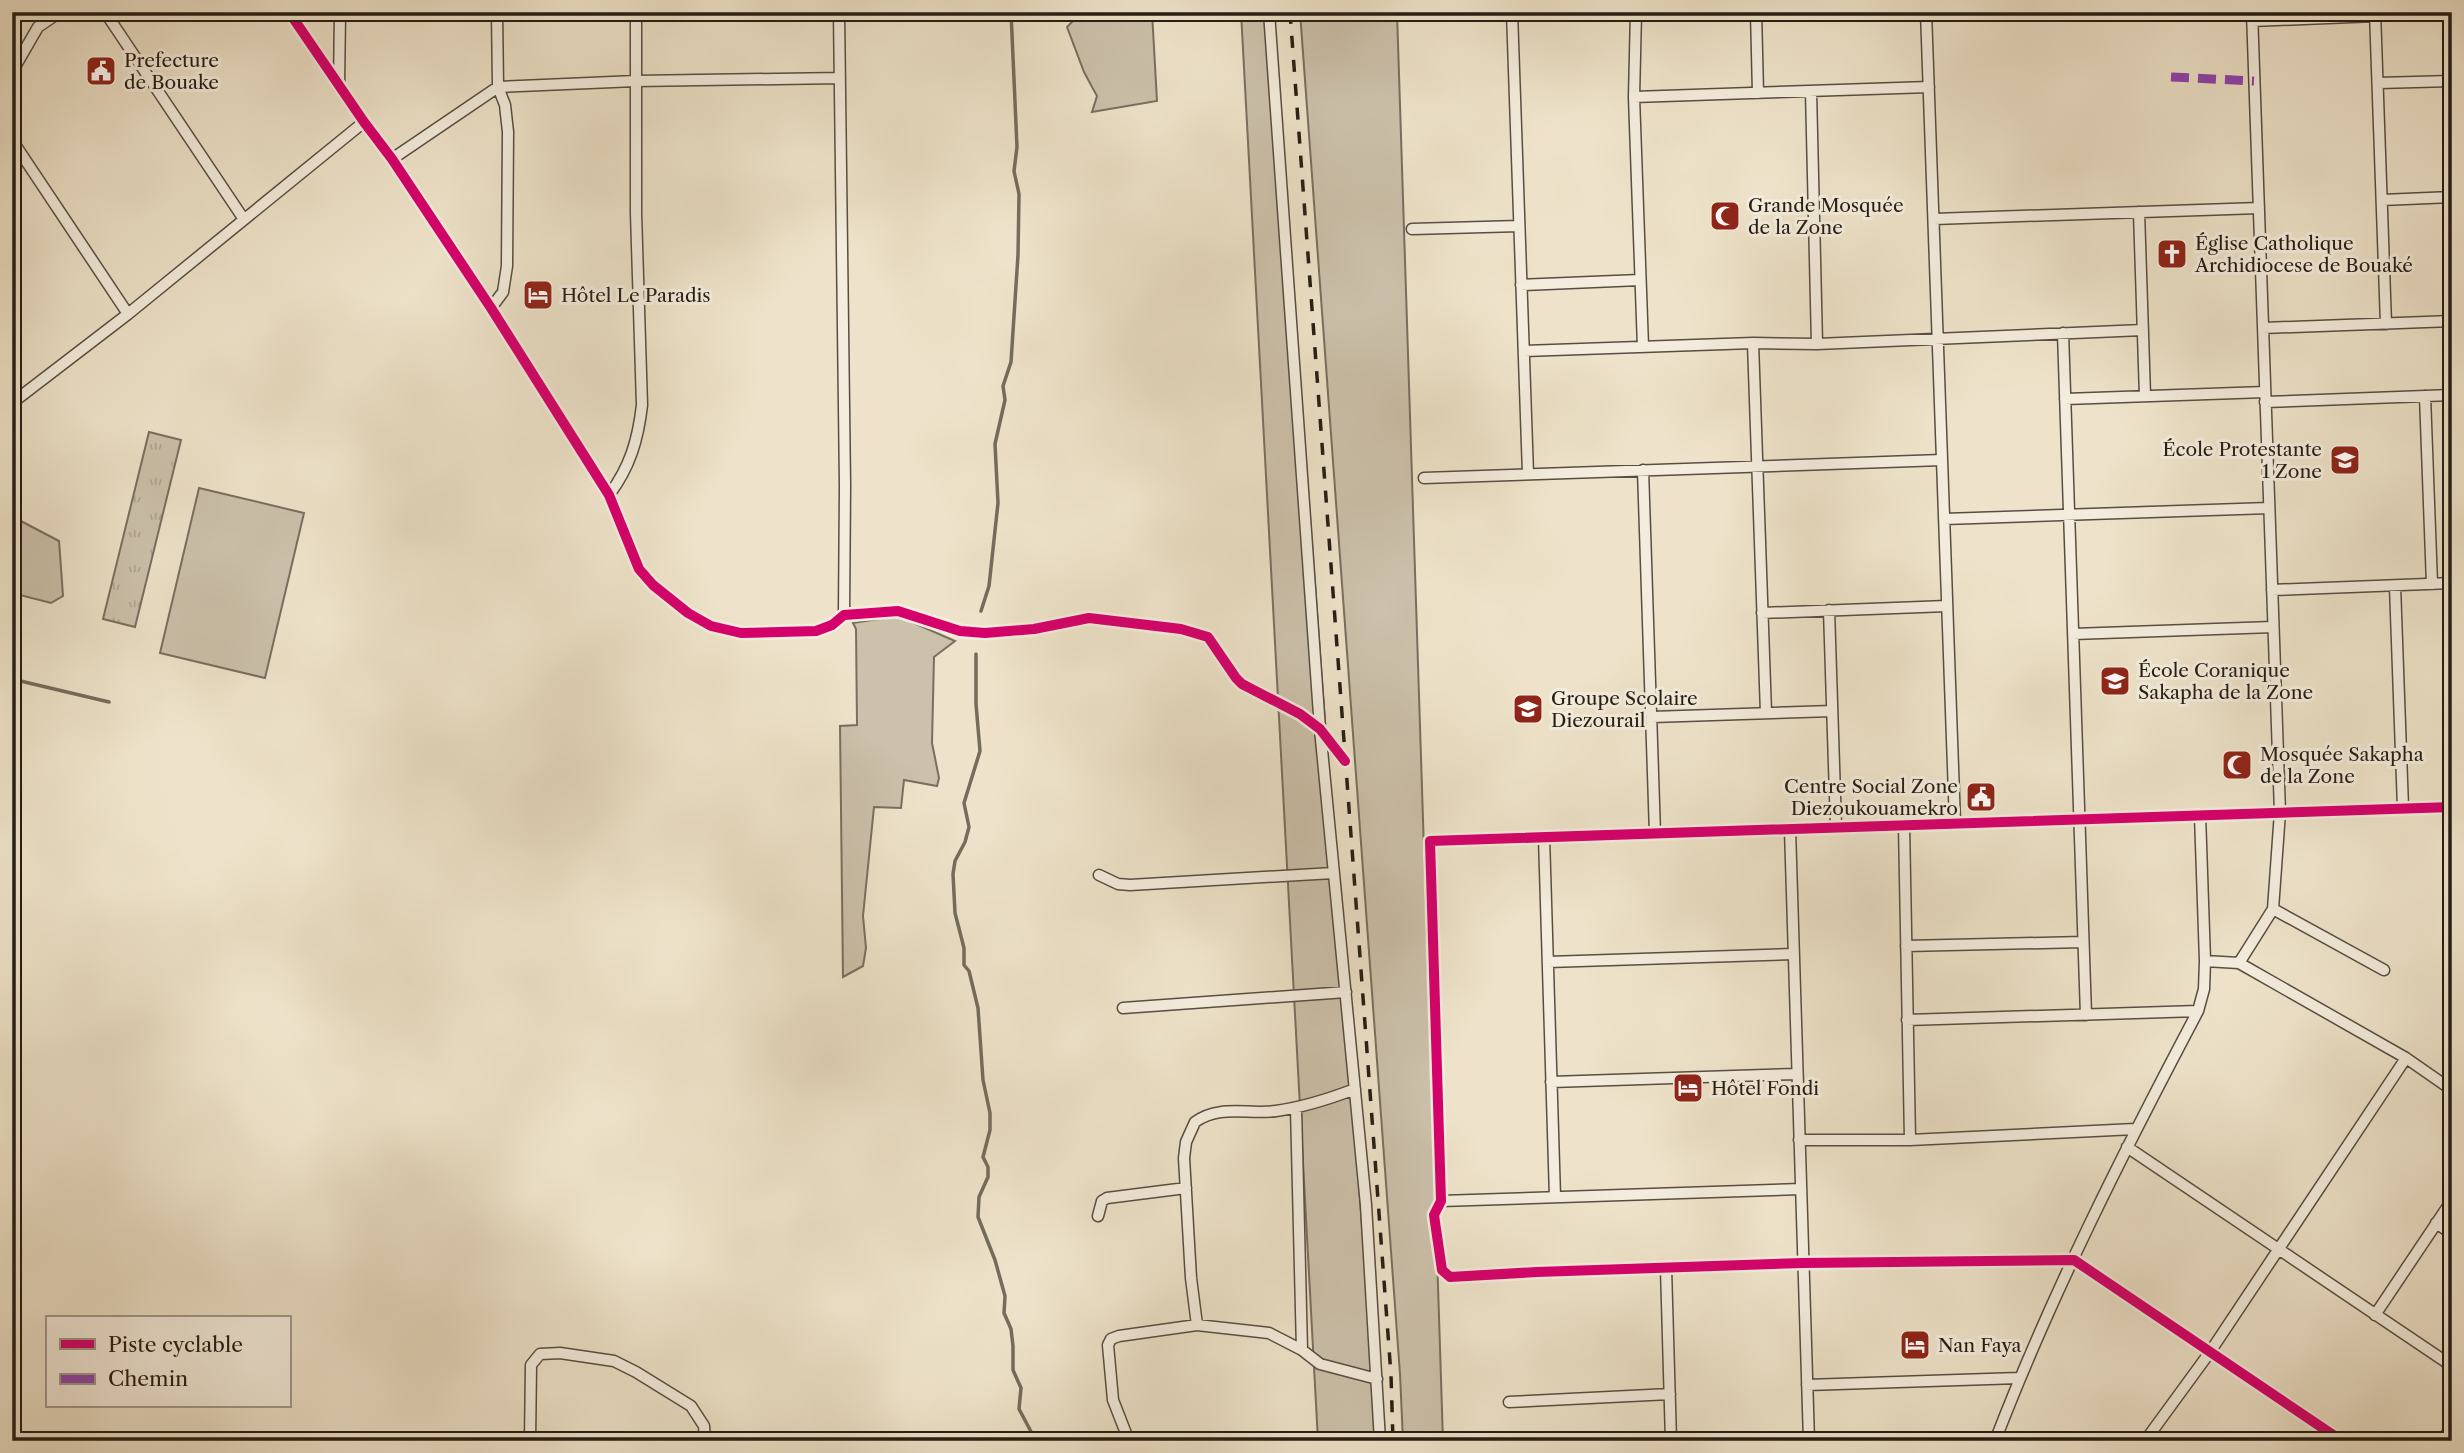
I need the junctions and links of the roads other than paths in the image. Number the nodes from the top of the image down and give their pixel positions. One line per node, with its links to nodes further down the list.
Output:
1 (60, 12): 17 (street)
2 (105, 12): 35 (street)
3 (289, 12): 22 (street)
4 (340, 12): 22 (street)
5 (497, 12): 24 (street)
6 (636, 12): 19 (street)
7 (839, 12): 18 (street)
8 (1269, 12): 81 (street)
9 (1477, 12): 15 (street)
10 (1512, 12): 37 (street)
11 (1636, 12): 27 (street)
12 (1756, 12): 26 (street)
13 (1926, 12): 23 (street)
14 (2376, 14): 16 (street); 21 (street)
15 (1404, 15)
16 (2252, 16): 33 (street)
17 (12, 72)
18 (840, 78): 19 (street); 75 (street)
19 (636, 81): 24 (street); 64 (street)
20 (2452, 81): 21 (street)
21 (2378, 83): 32 (street)
22 (340, 87): 28 (street)
23 (1929, 87): 25 (street); 36 (street)
24 (498, 88): 30 (street); 41 (street)
25 (1811, 91): 26 (street); 50 (street)
26 (1758, 93): 27 (street)
27 (1634, 97): 39 (street)
28 (364, 122): 30 (street); 35 (street)
29 (12, 140): 42 (street)
30 (391, 159): 41 (street)
31 (2452, 197): 32 (street)
32 (2382, 200): 44 (street)
33 (2259, 208): 34 (street); 45 (street)
34 (2139, 212): 36 (street); 46 (street)
35 (243, 218): 42 (street)
36 (1934, 219): 48 (street)
37 (1519, 226): 38 (street); 40 (street)
38 (1412, 229)
39 (1640, 280): 40 (street); 51 (street)
40 (1521, 285): 52 (street)
41 (491, 308): 64 (street)
42 (128, 314): 58 (street)
43 (2452, 321): 44 (street)
44 (2386, 324): 45 (street)
45 (2263, 328): 56 (street)
46 (2143, 330): 47 (street); 54 (street)
47 (2063, 333): 48 (street); 57 (street)
48 (1938, 340): 50 (street); 59 (street)
49 (1753, 344): 50 (street); 51 (street); 60 (street)
50 (1818, 344)
51 (1643, 347): 52 (street)
52 (1524, 351): 62 (street)
53 (2452, 395): 55 (street)
54 (2145, 396): 56 (street); 57 (street)
55 (2426, 396): 56 (street); 69 (street)
56 (2265, 397): 65 (street)
57 (2065, 399): 66 (street)
58 (12, 403)
59 (1942, 460): 60 (street); 67 (street)
60 (1758, 466): 61 (street); 74 (street)
61 (1643, 470): 62 (street); 80 (street)
62 (1528, 474): 63 (street)
63 (1424, 478)
64 (609, 495): 75 (street)
65 (2269, 508): 66 (street); 71 (street)
66 (2069, 515): 67 (street); 77 (street)
67 (1944, 519): 72 (street)
68 (2452, 583): 69 (street)
69 (2432, 584): 70 (street)
70 (2395, 586): 71 (street); 84 (street)
71 (2272, 590): 76 (street)
72 (1947, 606): 73 (street); 88 (street)
73 (1829, 610): 74 (street); 78 (street)
74 (1762, 612): 79 (street)
75 (844, 615): 81 (street)
76 (2273, 627): 77 (street); 85 (street)
77 (2073, 634): 87 (street)
78 (1832, 711): 79 (street); 90 (street)
79 (1766, 713): 80 (street)
80 (1651, 717): 92 (street)
81 (1320, 729): 82 (street); 94 (street)
82 (1345, 761)
83 (2452, 807): 84 (street)
84 (2403, 808): 85 (street)
85 (2280, 812): 86 (street); 96 (street)
86 (2200, 815): 87 (street); 100 (street)
87 (2079, 819): 88 (street); 97 (street)
88 (1955, 823): 89 (street)
89 (1903, 825): 90 (street); 98 (street)
90 (1836, 827): 91 (street)
91 (1790, 829): 92 (street); 99 (street)
92 (1655, 834): 93 (street)
93 (1544, 838): 101 (street); 123 (street)
94 (1333, 873): 95 (street); 104 (street)
95 (1099, 874)
96 (2273, 909): 102 (street); 103 (street)
97 (2083, 942): 98 (street); 107 (street)
98 (1906, 946): 108 (street)
99 (1794, 954): 101 (street); 110 (street)
100 (2205, 961): 102 (street); 106 (street)
101 (1548, 962): 111 (street)
102 (2239, 963): 109 (street)
103 (2384, 970)
104 (1346, 992): 105 (street); 112 (street)
105 (1123, 1008)
106 (2198, 1011): 107 (street); 115 (street)
107 (2085, 1015): 108 (street)
108 (1906, 1020): 117 (street)
109 (2406, 1058): 113 (street); 127 (street)
110 (1797, 1074): 111 (street); 116 (street)
111 (1551, 1082): 121 (street)
112 (1355, 1089): 114 (street); 137 (street)
113 (2452, 1090)
114 (1296, 1108): 119 (street); 133 (street)
115 (2135, 1129): 117 (street); 118 (street)
116 (1800, 1140): 117 (street); 120 (street)
117 (1910, 1140)
118 (2127, 1147): 127 (street); 128 (street)
119 (1186, 1188): 124 (street); 132 (street)
120 (1801, 1189): 121 (street); 129 (street)
121 (1555, 1197): 123 (street)
122 (2452, 1200): 125 (street)
123 (1441, 1201): 130 (street)
124 (1098, 1216)
125 (2437, 1223): 126 (street); 131 (street)
126 (2452, 1234)
127 (2278, 1249): 131 (street); 134 (street)
128 (2074, 1260): 129 (street); 134 (street); 136 (street)
129 (1803, 1263): 130 (street); 138 (street)
130 (1666, 1268): 139 (street)
131 (2375, 1315): 135 (street)
132 (1197, 1325): 133 (street); 144 (street)
133 (1302, 1350): 137 (street)
134 (2210, 1352): 149 (street); 150 (street)
135 (2452, 1366)
136 (2019, 1378): 138 (street); 148 (street)
137 (1377, 1379): 145 (street)
138 (1807, 1385): 147 (street)
139 (1670, 1394): 140 (street); 146 (street)
140 (1508, 1402)
141 (2452, 1426): 151 (street)
142 (530, 1441): 143 (street)
143 (705, 1441)
144 (1129, 1441)
145 (1380, 1441)
146 (1671, 1441)
147 (1809, 1441)
148 (1995, 1441)
149 (2145, 1441)
150 (2342, 1441)
151 (2442, 1441)

